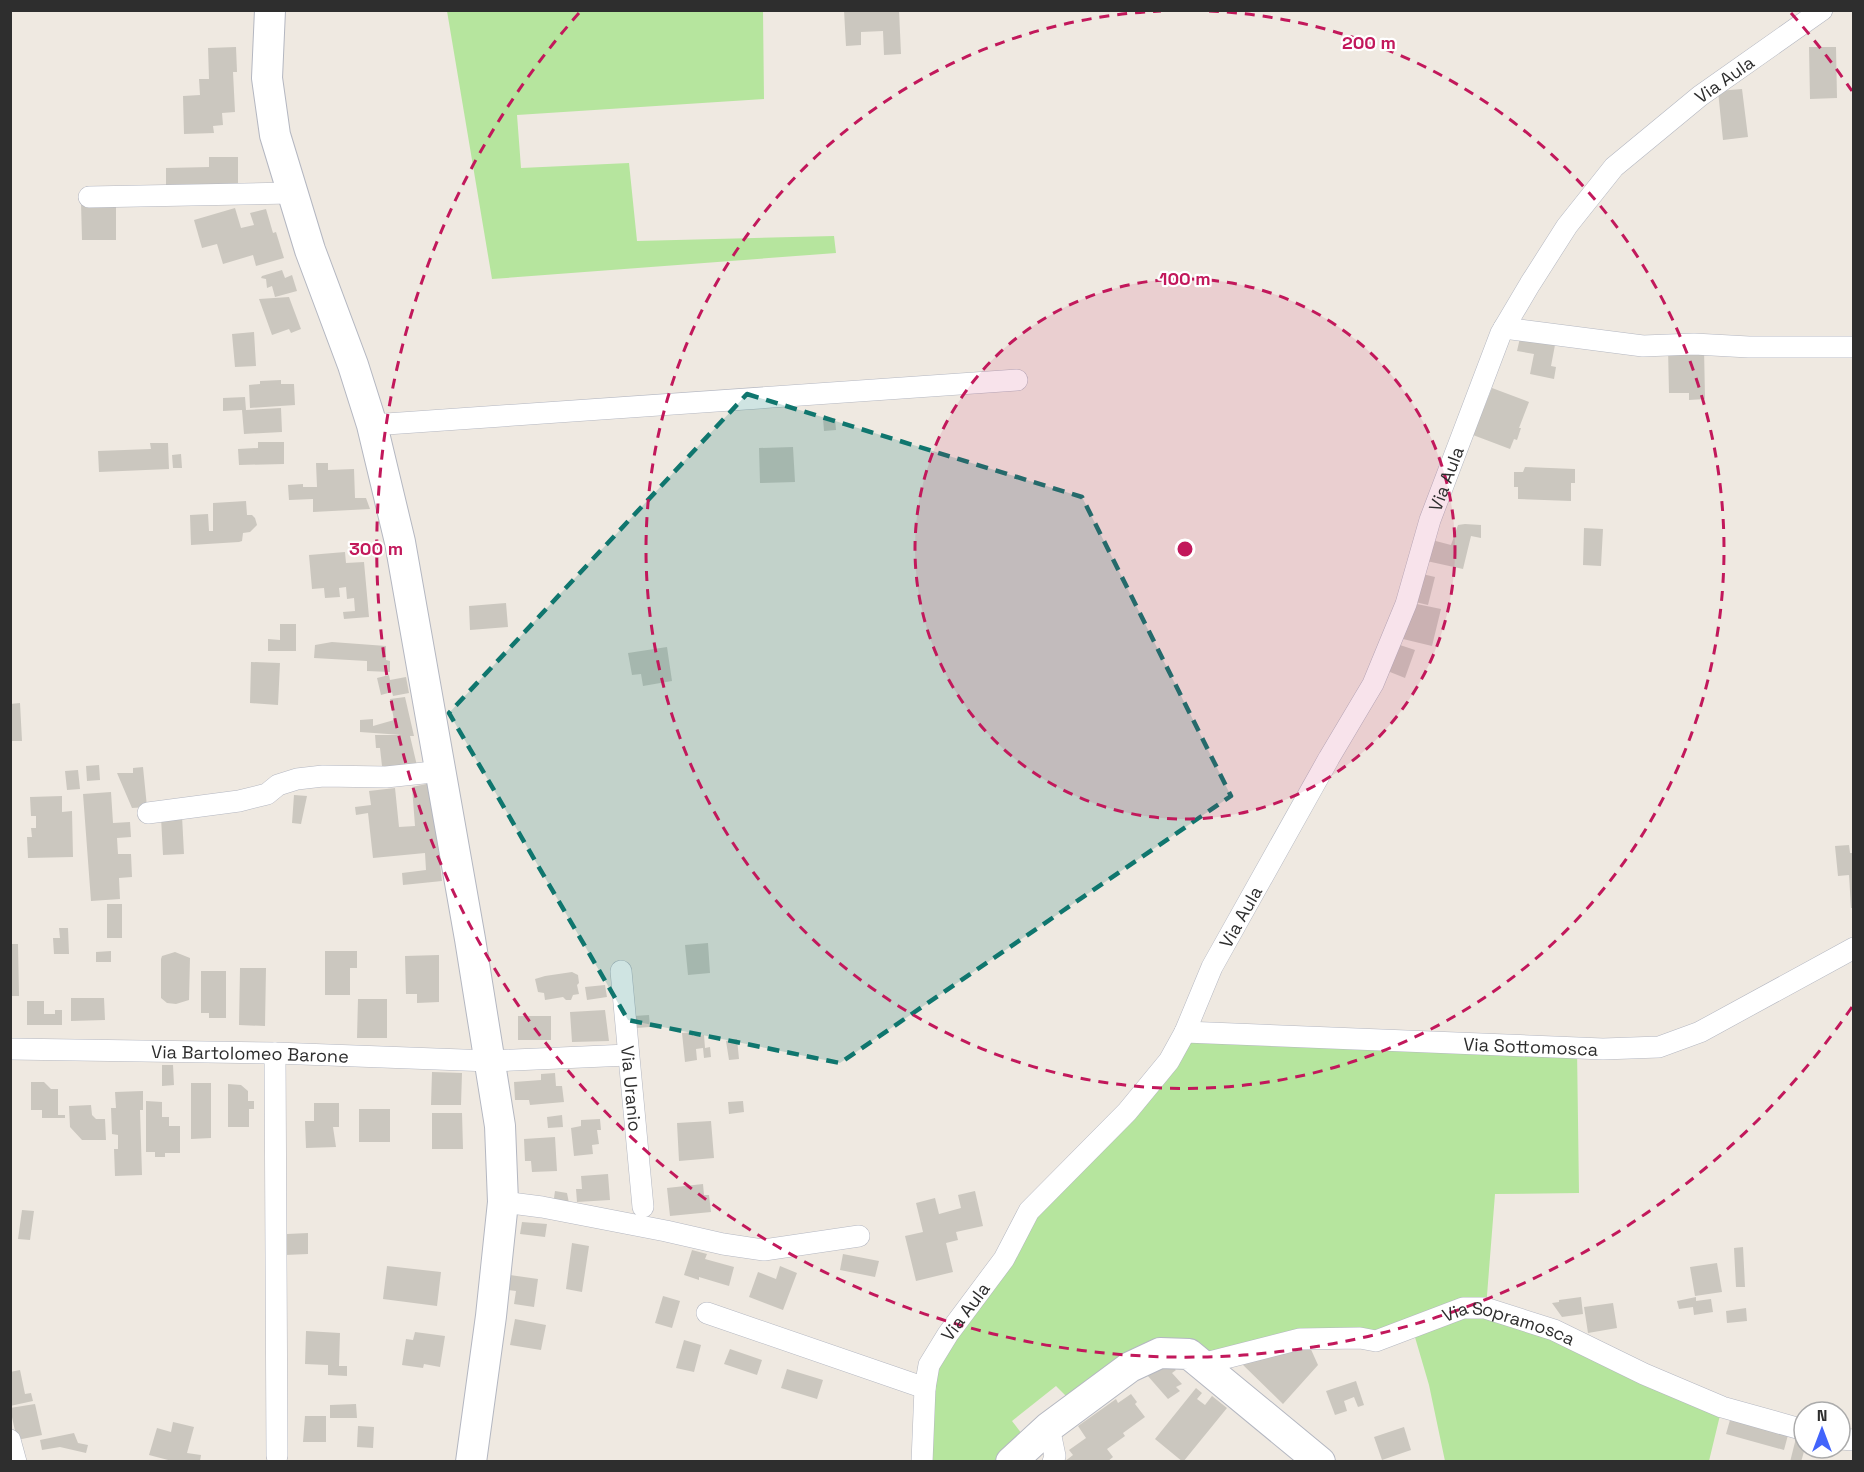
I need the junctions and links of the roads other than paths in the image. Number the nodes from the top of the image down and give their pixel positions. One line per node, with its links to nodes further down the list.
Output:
1 (270, 10): 3 (main road)
2 (1822, 10): 5 (street, Via Aula)
3 (291, 193): 4 (street); 8 (main road)
4 (89, 197)
5 (1504, 328): 6 (street); 13 (street, Via Aula)
6 (1854, 347)
7 (1017, 380): 8 (street)
8 (372, 425): 9 (main road)
9 (442, 771): 10 (street); 17 (main road)
10 (148, 813)
11 (1854, 948): 13 (street, Via Sottomosca)
12 (621, 971): 16 (street, Via Uranio)
13 (1185, 1032): 23 (street, Via Aula)
14 (10, 1049): 15 (street, Via Bartolomeo Barone)
15 (275, 1053): 17 (street, Via Bartolomeo Barone); 27 (street)
16 (628, 1055): 17 (street, Via Bartolomeo Barone); 19 (street, Via Uranio)
17 (490, 1061): 18 (main road)
18 (503, 1202): 20 (street); 29 (main road)
19 (643, 1207)
20 (859, 1236)
21 (707, 1313): 23 (street)
22 (1202, 1364): 24 (main road); 25 (street, Via Sopramosca); 33 (main road)
23 (925, 1388): 30 (street, Via Aula)
24 (1049, 1427): 31 (main road); 32 (street)
25 (1792, 1427)
26 (10, 1440): 28 (street)
27 (277, 1456)
28 (16, 1461)
29 (471, 1461)
30 (922, 1461)
31 (1011, 1461)
32 (1053, 1461)
33 (1320, 1461)

